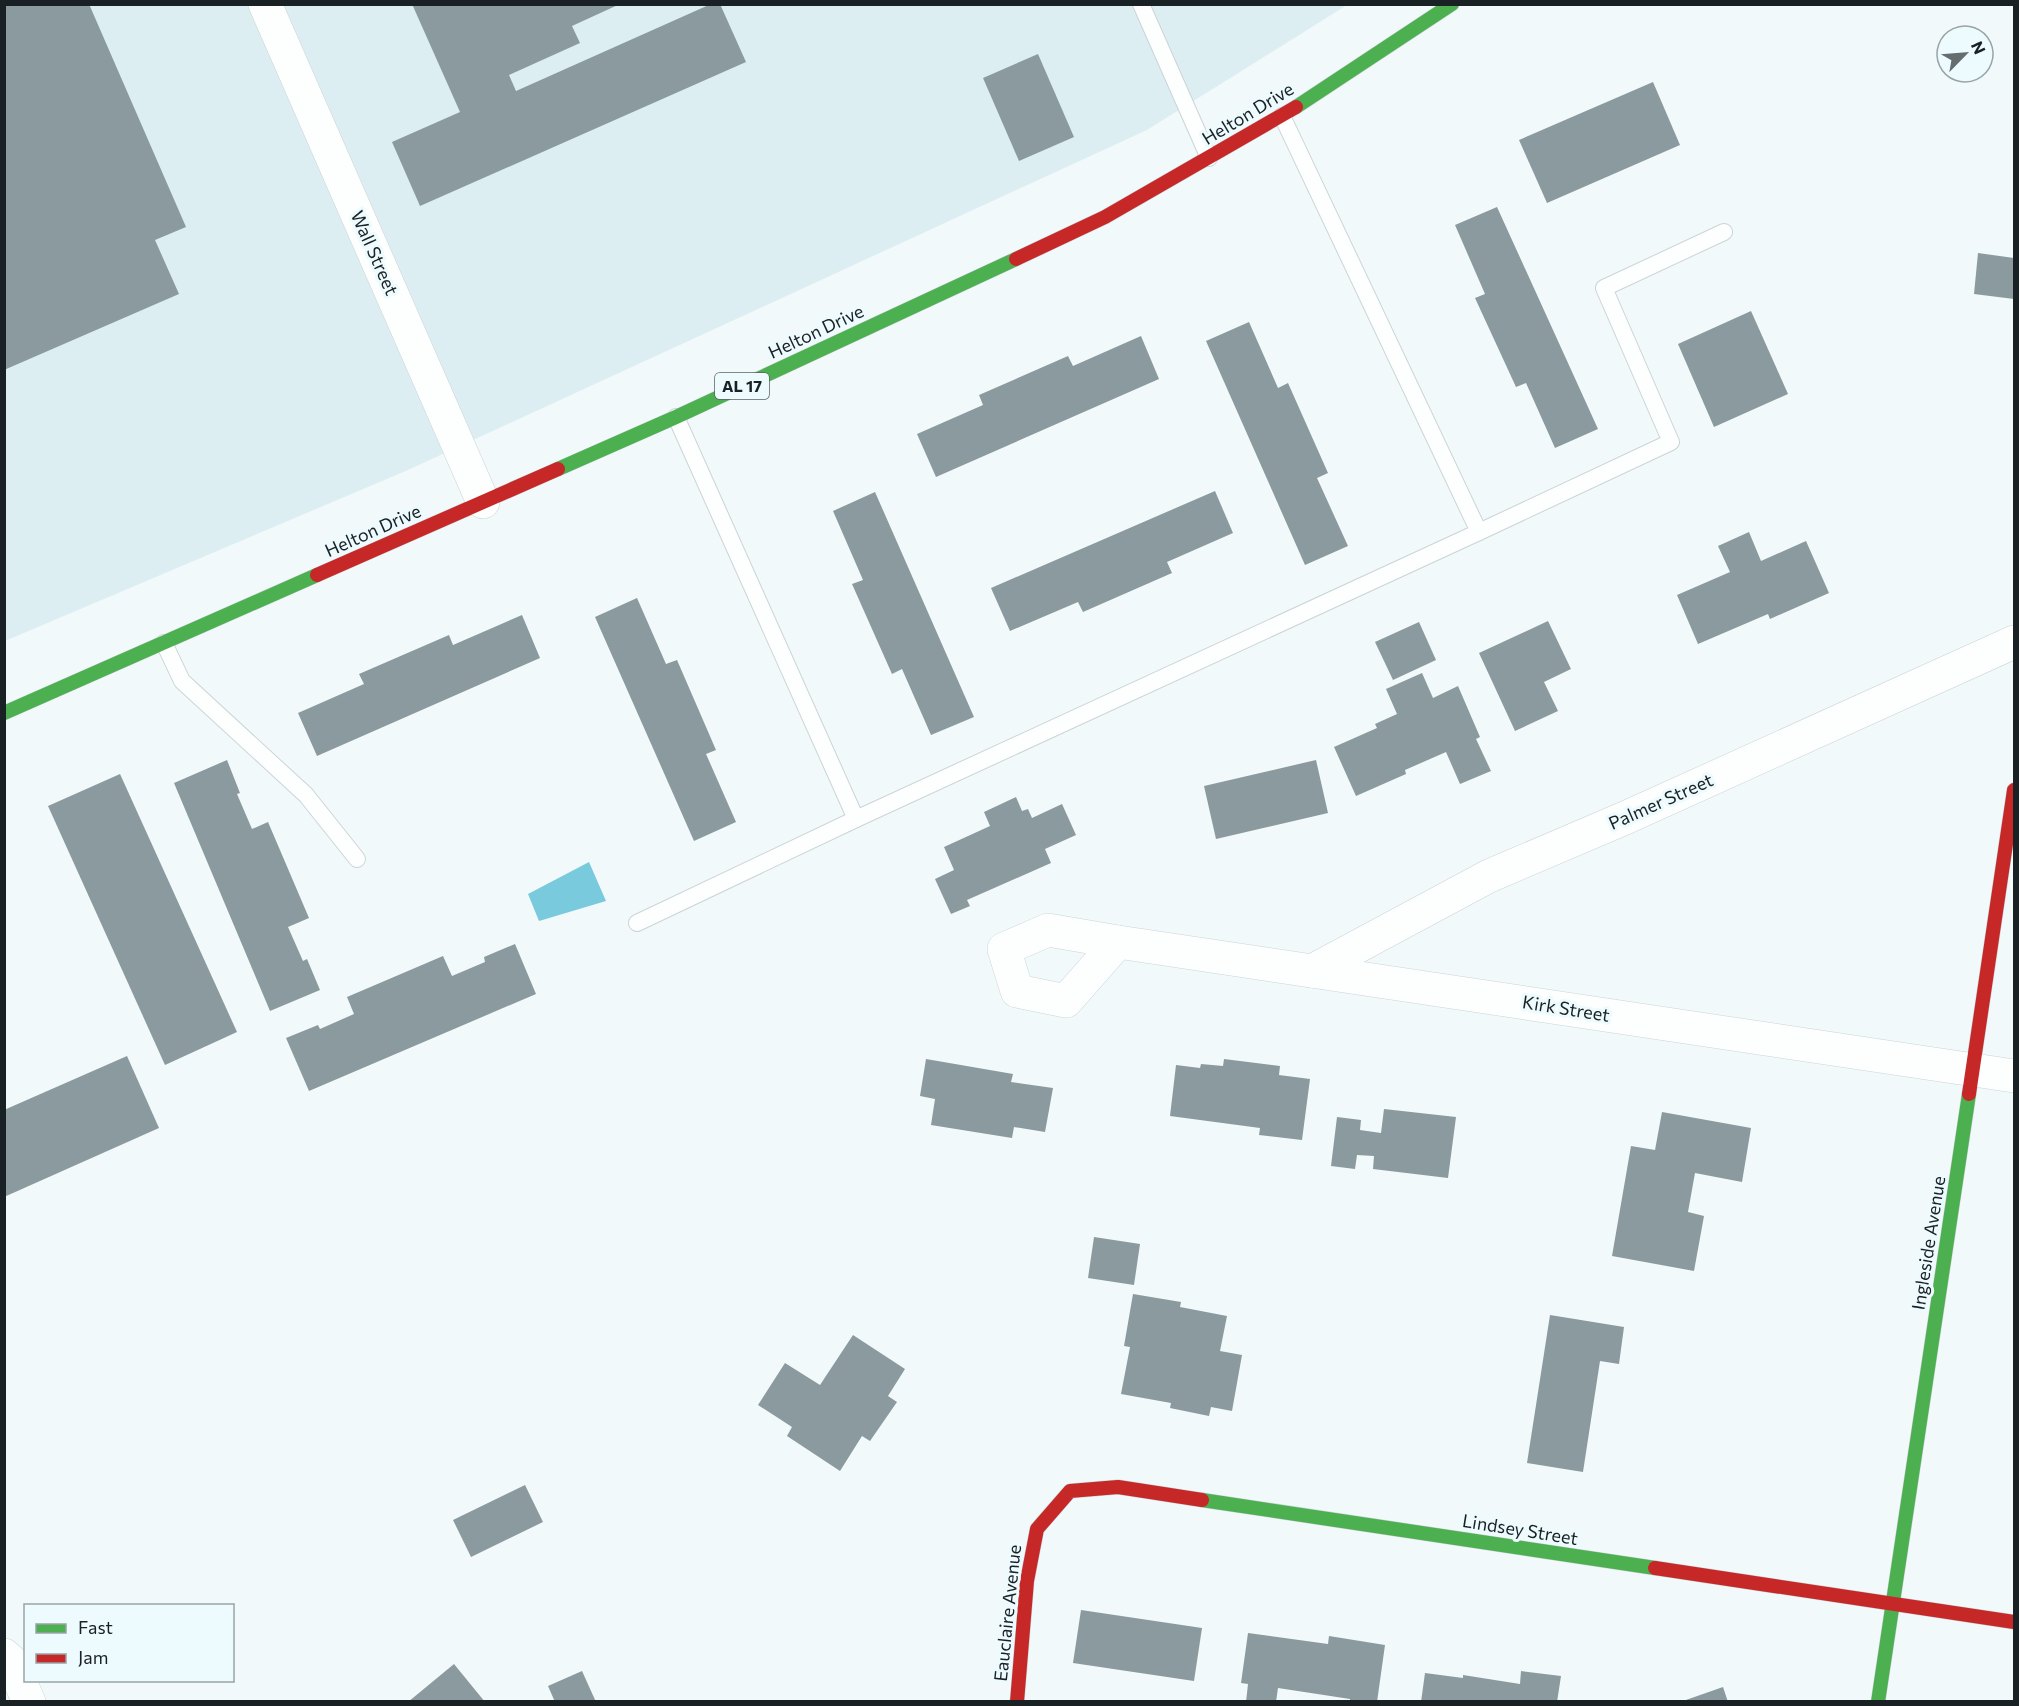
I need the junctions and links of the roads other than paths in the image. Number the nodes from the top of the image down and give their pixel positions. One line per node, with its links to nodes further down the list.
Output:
1 (265, 4): 8 (street, Wall Street)
2 (1141, 4): 5 (lane)
3 (1452, 4): 4 (street, Helton Drive / AL 17)
4 (1282, 116): 5 (street, Helton Drive / AL 17); 9 (lane)
5 (1209, 158): 7 (street, Helton Drive / AL 17)
6 (1724, 232): 9 (lane)
7 (676, 417): 8 (street, Helton Drive / AL 17); 14 (lane)
8 (483, 502): 11 (street, Helton Drive / AL 17)
9 (1479, 532): 14 (lane)
10 (2014, 642): 18 (street, Palmer Street)
11 (164, 643): 12 (street, Helton Drive / AL 17); 15 (lane)
12 (4, 713)
13 (2014, 790): 19 (street, Ingleside Avenue)
14 (856, 819): 16 (lane)
15 (357, 859)
16 (637, 923)
17 (1118, 942): 18 (street, Kirk Street)
18 (1312, 971): 19 (street, Kirk Street)
19 (1973, 1070): 20 (street, Kirk Street); 22 (street, Ingleside Avenue)
20 (2014, 1076)
21 (1036, 1529): 22 (street, Lindsey Street); 26 (street, Eauclaire Avenue)
22 (1893, 1604): 23 (street, Lindsey Street); 27 (street, Ingleside Avenue)
23 (2014, 1622)
24 (4, 1655): 25 (street)
25 (28, 1701)
26 (1017, 1701)
27 (1878, 1701)

